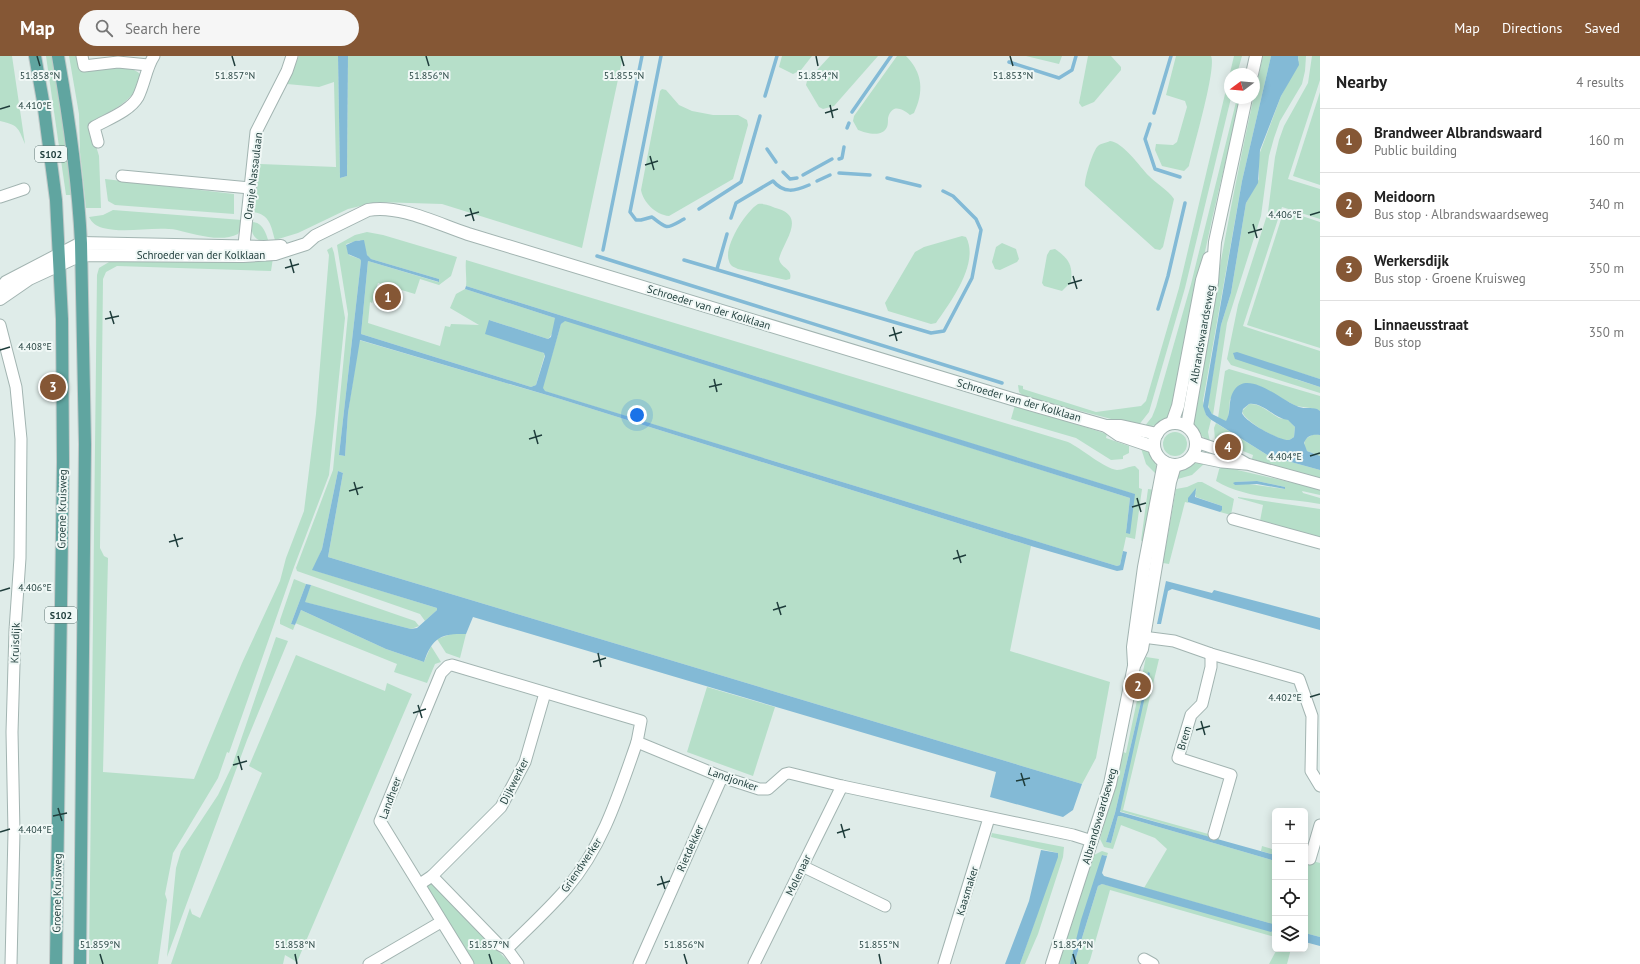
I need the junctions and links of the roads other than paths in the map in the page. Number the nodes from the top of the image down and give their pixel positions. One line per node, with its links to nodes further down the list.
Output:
1 (35, 56): 17 (main road, Groene Kruisweg / S102)
2 (58, 56): 15 (main road, Groene Kruisweg / S102)
3 (82, 56): 6 (street)
4 (292, 56): 11 (street, Oranje Nassaulaan)
5 (1256, 56): 7 (street)
6 (151, 60): 9 (street)
7 (1253, 68)
8 (1245, 104): 14 (street, Albrandswaardseweg)
9 (98, 142)
10 (122, 176): 11 (street)
11 (250, 188): 16 (street, Oranje Nassaulaan)
12 (24, 189): 13 (street)
13 (0, 197)
14 (1215, 242): 23 (street, Albrandswaardseweg); 25 (street, Albrandswaardseweg)
15 (81, 243): 16 (street, Schroeder van der Kolklaan); 17 (street); 18 (main road, Groene Kruisweg / S102)
16 (244, 251): 18 (street, Schroeder van der Kolklaan); 24 (street, Schroeder van der Kolklaan)
17 (60, 253): 19 (main road, Groene Kruisweg / S102); 20 (street)
18 (81, 255): 19 (street); 56 (main road, Groene Kruisweg / S102)
19 (61, 265): 21 (street); 55 (main road, Groene Kruisweg / S102)
20 (0, 290)
21 (0, 299)
22 (0, 325): 54 (street, Kruisdijk)
23 (1172, 423): 25 (street); 26 (street)
24 (1106, 426): 26 (street, Schroeder van der Kolklaan); 28 (street, Schroeder van der Kolklaan)
25 (1187, 426): 27 (street)
26 (1157, 434): 28 (street)
27 (1196, 442): 29 (street); 31 (street)
28 (1154, 447): 30 (street)
29 (1193, 456): 30 (street); 31 (street)
30 (1169, 464): 35 (street, Albrandswaardseweg)
31 (1247, 464): 32 (street)
32 (1320, 484)
33 (1233, 519): 34 (street)
34 (1320, 543)
35 (1139, 637): 36 (street); 45 (street, Albrandswaardseweg)
36 (1211, 654): 41 (street); 44 (street, Brem)
37 (545, 693): 38 (street); 48 (street, Dijkwerker); 49 (street, Landheer)
38 (637, 742): 39 (street, Landjonker); 52 (street, Griendwerker)
39 (722, 777): 40 (street, Landjonker); 60 (street, Rietdekker)
40 (842, 786): 42 (street, Landjonker); 47 (street, Molenaar)
41 (1320, 786)
42 (989, 818): 45 (street, Landjonker); 61 (street, Kaasmaker)
43 (1320, 825): 46 (street)
44 (1214, 834)
45 (1092, 841): 62 (street, Albrandswaardseweg)
46 (1310, 859)
47 (802, 866): 50 (street); 53 (street, Molenaar)
48 (432, 876): 49 (street, Dijkwerker); 52 (street)
49 (420, 884): 51 (street, Landheer)
50 (884, 906)
51 (441, 922): 57 (street); 58 (street, Landheer)
52 (507, 949): 59 (street)
53 (758, 962)
54 (10, 964)
55 (56, 964)
56 (80, 964)
57 (369, 964)
58 (468, 964)
59 (518, 964)
60 (639, 964)
61 (944, 964)
62 (1052, 964)

